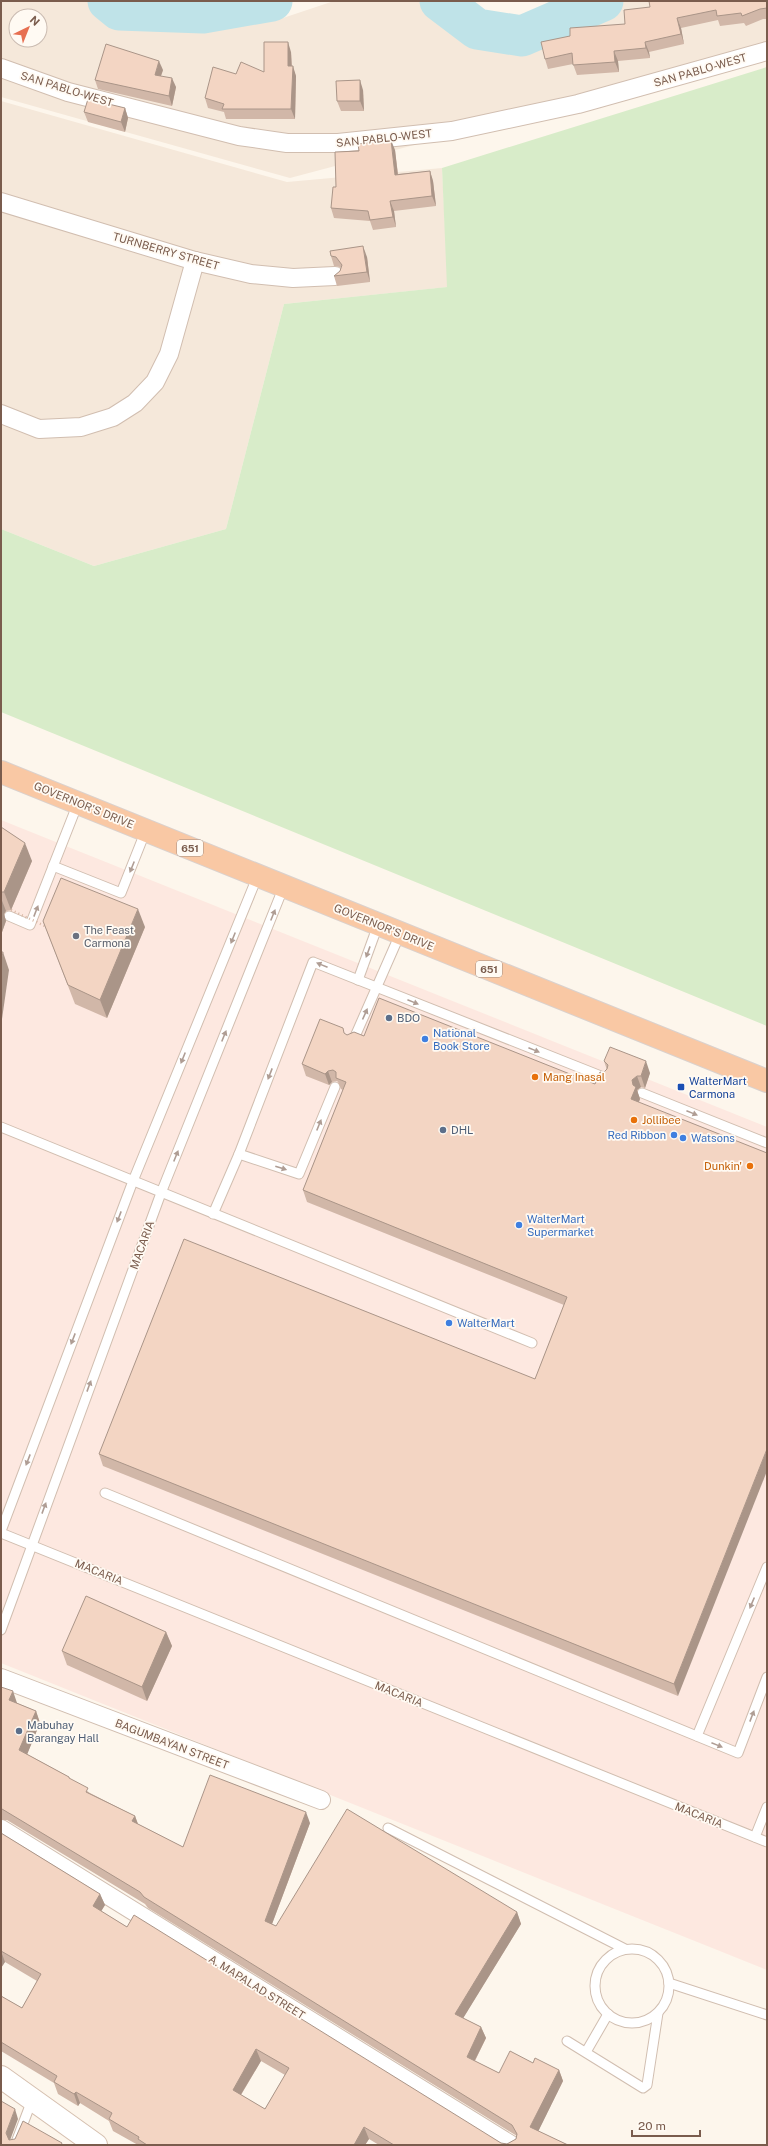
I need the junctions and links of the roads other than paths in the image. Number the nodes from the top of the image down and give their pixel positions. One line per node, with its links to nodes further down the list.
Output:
1 (767, 51): 2 (street, SAN PABLO-WEST)
2 (1, 68)
3 (1, 202): 4 (street, TURNBERRY STREET)
4 (195, 261): 5 (street, TURNBERRY STREET); 6 (street)
5 (335, 276)
6 (1, 414)
7 (1, 772): 8 (highway, GOVERNOR'S DRIVE / 651)
8 (78, 803): 9 (highway, GOVERNOR'S DRIVE / 651); 10 (lane)
9 (146, 830): 10 (lane, one-way to 10); 11 (highway, GOVERNOR'S DRIVE / 651)
10 (53, 866): 13 (lane, one-way to 10)
11 (258, 876): 12 (highway, GOVERNOR'S DRIVE / 651); 26 (lane, one-way to 26)
12 (284, 886): 14 (highway, GOVERNOR'S DRIVE / 651); 27 (lane, MACARIA, one-way to 12)
13 (10, 913)
14 (378, 925): 15 (highway, GOVERNOR'S DRIVE / 651); 16 (lane, one-way to 16)
15 (400, 934): 17 (lane); 20 (highway, GOVERNOR'S DRIVE / 651)
16 (358, 980): 17 (lane); 25 (lane, one-way to 25)
17 (377, 987): 18 (lane, one-way to 17); 19 (lane, one-way to 19)
18 (353, 1041)
19 (606, 1078)
20 (767, 1081)
21 (335, 1087): 25 (lane, one-way to 21)
22 (642, 1093): 24 (lane, one-way to 24)
23 (1, 1127): 26 (lane)
24 (767, 1143)
25 (239, 1154): 28 (lane)
26 (133, 1181): 27 (lane); 31 (lane, one-way to 31)
27 (161, 1192): 28 (lane); 32 (lane, MACARIA, one-way to 27)
28 (213, 1214): 29 (lane)
29 (532, 1343)
30 (105, 1493): 37 (lane)
31 (1, 1532): 32 (lane, MACARIA)
32 (31, 1545): 34 (lane); 42 (lane, MACARIA)
33 (767, 1567): 37 (lane, one-way to 37)
34 (1, 1630)
35 (767, 1677): 37 (lane, one-way to 35)
36 (1, 1678): 38 (street, BAGUMBAYAN STREET)
37 (697, 1736)
38 (321, 1800)
39 (767, 1807): 42 (lane)
40 (388, 1828): 44 (lane)
41 (1, 1829): 55 (street, A. MAPALAD STREET)
42 (755, 1838): 43 (lane, MACARIA)
43 (767, 1842)
44 (625, 1949): 45 (lane); 47 (lane)
45 (669, 1983): 46 (lane); 48 (lane)
46 (658, 2013): 47 (lane); 50 (lane)
47 (608, 2014): 50 (lane)
48 (767, 2014)
49 (567, 2041): 50 (lane)
50 (586, 2052)
51 (1, 2078): 52 (main road)
52 (32, 2100): 53 (lane); 54 (main road)
53 (15, 2145)
54 (96, 2145)
55 (511, 2145)

